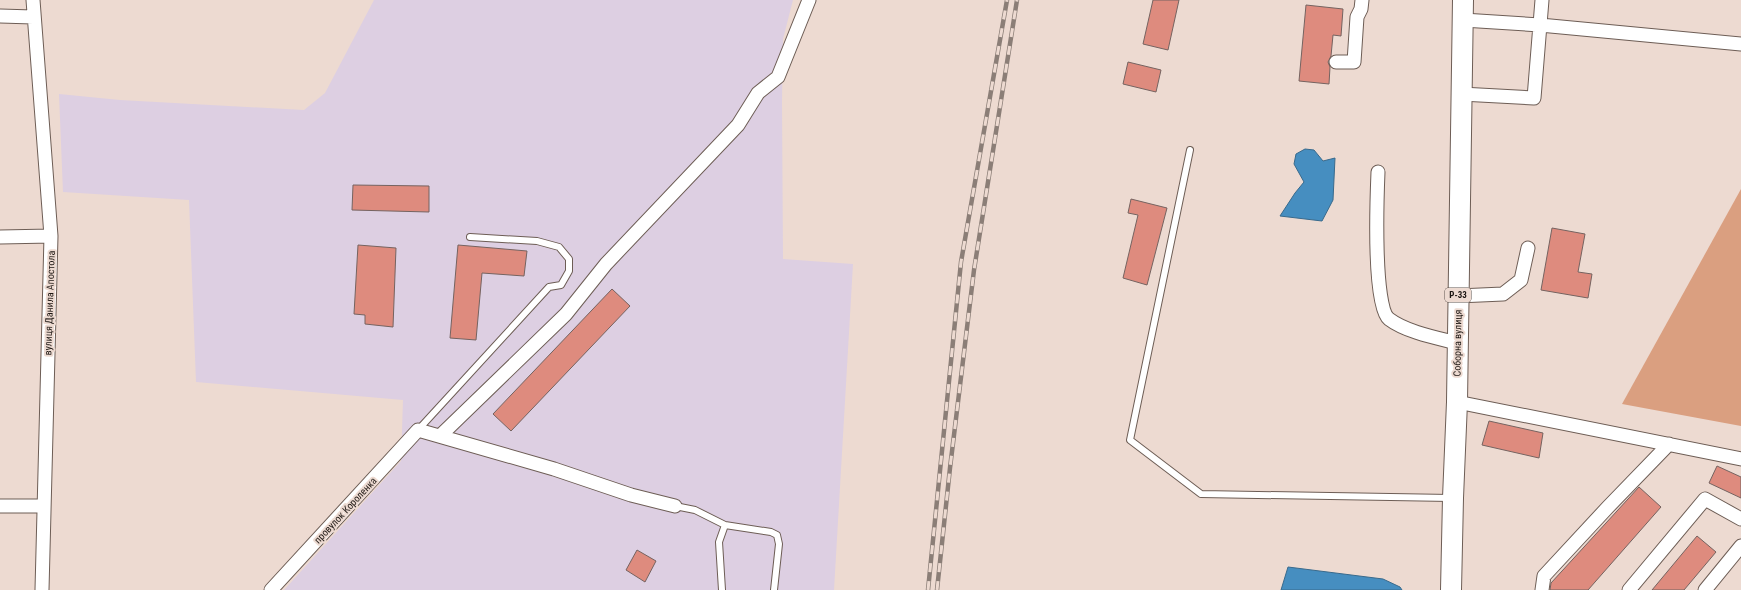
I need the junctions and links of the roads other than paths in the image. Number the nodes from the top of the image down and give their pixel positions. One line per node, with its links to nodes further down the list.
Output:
1 (33, 0): 7 (street, вулиця Данила Апостола)
2 (809, 0): 23 (street)
3 (1362, 0): 11 (street)
4 (1463, 0): 8 (main road, Соборна вулиця / Р-33)
5 (1542, 0): 9 (street)
6 (0, 16): 7 (street)
7 (33, 17): 15 (street, вулиця Данила Апостола)
8 (1462, 20): 9 (street); 12 (main road, Соборна вулиця / Р-33)
9 (1540, 25): 10 (street); 12 (street)
10 (1741, 44)
11 (1336, 62)
12 (1461, 94): 19 (main road, Соборна вулиця / Р-33)
13 (1190, 150): 26 (lane)
14 (1378, 172): 20 (street)
15 (51, 236): 16 (street); 28 (street, вулиця Данила Апостола)
16 (0, 237)
17 (470, 237): 22 (lane)
18 (1528, 248): 19 (street)
19 (1458, 296): 20 (main road, Соборна вулиця / Р-33)
20 (1457, 343): 21 (main road, Соборна вулиця / Р-33)
21 (1457, 402): 24 (street); 26 (main road, Соборна вулиця / Р-33)
22 (418, 430): 23 (street); 34 (street, провулок Короленка)
23 (440, 436): 29 (street)
24 (1669, 444): 25 (street); 38 (street)
25 (1741, 458)
26 (1453, 498): 37 (main road, Соборна вулиця / Р-33)
27 (0, 506): 28 (street)
28 (43, 506): 33 (street, вулиця Данила Апостола)
29 (675, 506): 31 (lane)
30 (1741, 519): 39 (street)
31 (725, 525): 35 (lane); 36 (lane)
32 (1741, 546): 40 (street)
33 (42, 590)
34 (271, 590)
35 (722, 590)
36 (774, 590)
37 (1451, 590)
38 (1542, 590)
39 (1629, 590)
40 (1705, 590)

